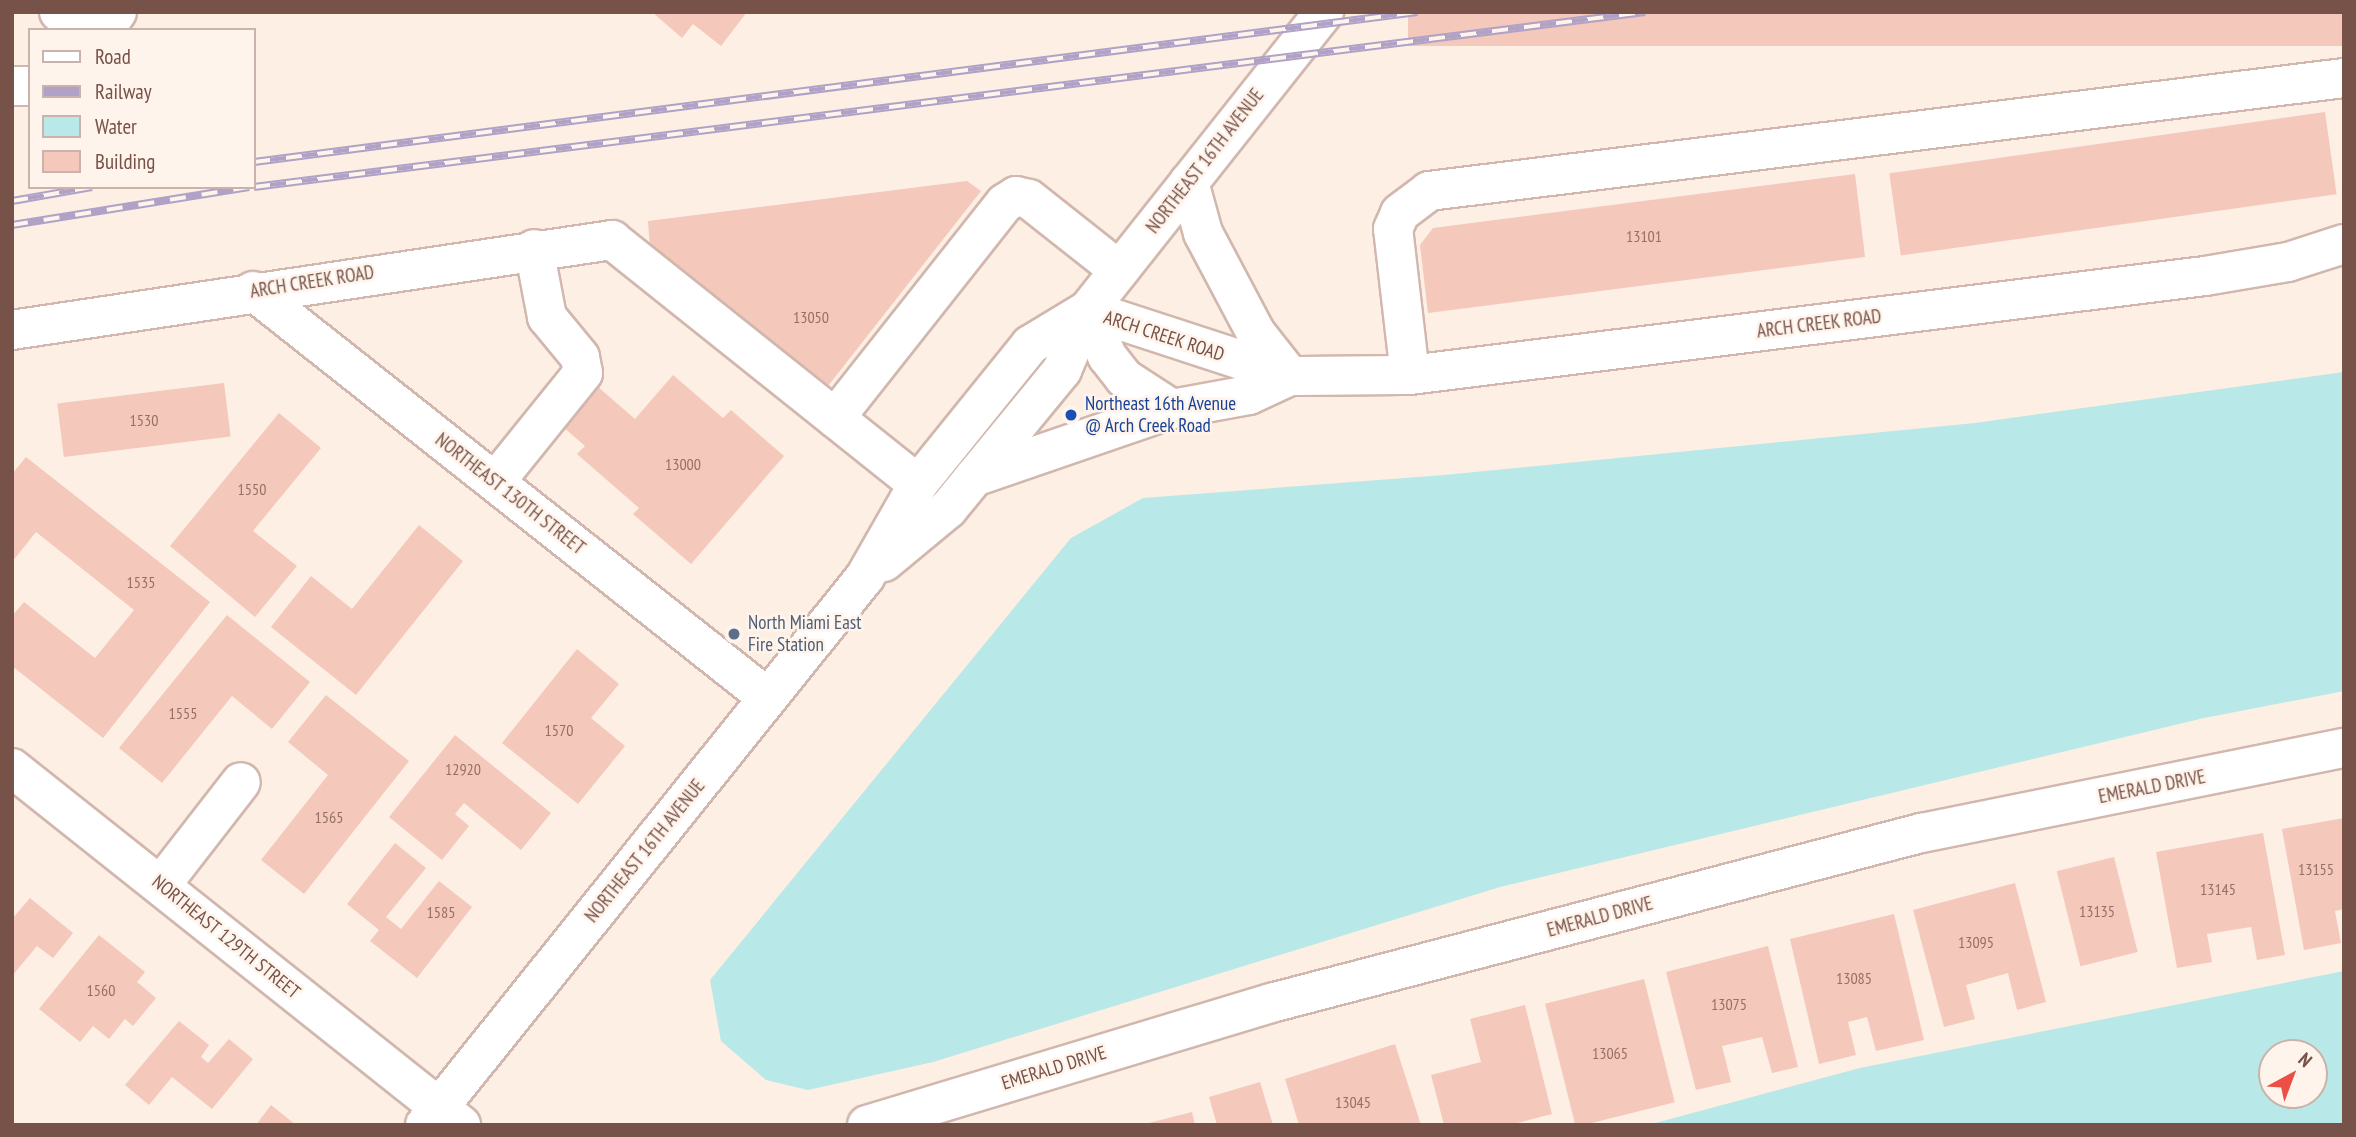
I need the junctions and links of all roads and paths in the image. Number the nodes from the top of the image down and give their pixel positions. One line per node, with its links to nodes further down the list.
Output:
1 (59, 12): 4 (street)
2 (117, 12): 5 (street)
3 (1324, 12): 7 (street, NORTHEAST 16TH AVENUE)
4 (79, 28)
5 (105, 28)
6 (2344, 78): 14 (street)
7 (1189, 182): 10 (street, NORTHEAST 16TH AVENUE); 15 (street)
8 (2344, 244): 14 (street, ARCH CREEK ROAD)
9 (534, 249): 11 (street, ARCH CREEK ROAD); 17 (street, ARCH CREEK ROAD); 19 (street)
10 (1119, 270): 12 (street, NORTHEAST 16TH AVENUE); 17 (street)
11 (253, 291): 13 (street, ARCH CREEK ROAD); 19 (street, NORTHEAST 130TH STREET)
12 (1088, 310): 15 (street, ARCH CREEK ROAD); 16 (street, ARCH CREEK ROAD); 18 (street, NORTHEAST 16TH AVENUE); 20 (street, NORTHEAST 16TH AVENUE)
13 (12, 330)
14 (1410, 375): 15 (street, ARCH CREEK ROAD)
15 (1290, 376): 16 (street, ARCH CREEK ROAD)
16 (1172, 409): 18 (street, ARCH CREEK ROAD)
17 (835, 418): 20 (street)
18 (974, 477): 21 (street, NORTHEAST 16TH AVENUE)
19 (495, 482): 22 (street, NORTHEAST 130TH STREET)
20 (918, 484): 21 (street, NORTHEAST 16TH AVENUE)
21 (865, 577): 22 (street, NORTHEAST 16TH AVENUE)
22 (768, 698): 27 (street, NORTHEAST 16TH AVENUE)
23 (2344, 748): 28 (street, EMERALD DRIVE)
24 (12, 768): 26 (street, NORTHEAST 129TH STREET)
25 (241, 782): 26 (street)
26 (161, 885): 27 (street, NORTHEAST 129TH STREET)
27 (442, 1119)
28 (867, 1125)

